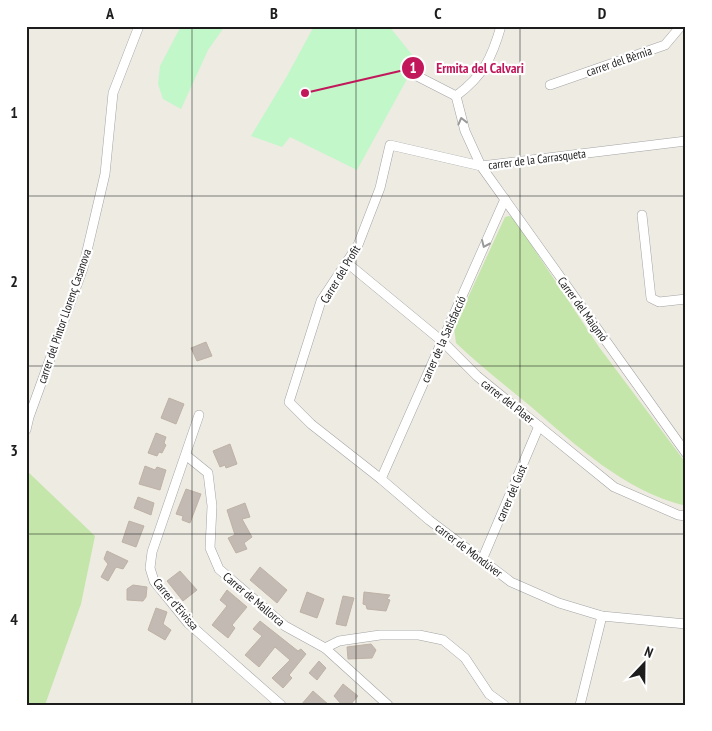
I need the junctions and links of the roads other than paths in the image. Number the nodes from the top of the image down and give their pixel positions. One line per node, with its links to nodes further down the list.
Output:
1 (139, 26): 16 (street, carrer del Pintor Llorenç Casanova)
2 (501, 26): 6 (street)
3 (681, 26): 5 (street, carrer del Bèrnia)
4 (414, 75): 6 (street)
5 (550, 85)
6 (456, 96): 9 (street, Carrer del Maigmó, one-way to 6)
7 (686, 142): 9 (street, carrer de la Carrasqueta)
8 (390, 145): 9 (street, carrer de la Carrasqueta); 12 (street, Carrer del Profit)
9 (481, 166): 10 (street, Carrer del Maigmó)
10 (505, 199): 14 (street, carrer de la Satisfacció, one-way to 14); 20 (street, Carrer del Maigmó)
11 (642, 215): 13 (street)
12 (346, 262): 14 (street, carrer del Plaer); 15 (street, Carrer del Profit)
13 (686, 299)
14 (443, 342): 18 (street, carrer del Plaer); 22 (street, carrer de la Satisfacció)
15 (289, 402): 22 (street, carrer de Mondúver)
16 (28, 416): 19 (street, carrer del Pintor Llorenç Casanova)
17 (200, 416): 21 (street, Carrer d'Eivissa)
18 (539, 426): 23 (street, carrer del Plaer); 24 (street, carrer del Gust)
19 (26, 430)
20 (686, 453)
21 (187, 456): 27 (street, Carrer de Mallorca); 28 (street, Carrer d'Eivissa)
22 (381, 479): 24 (street, carrer de Mondúver)
23 (686, 516)
24 (482, 560): 25 (street, carrer de Mondúver)
25 (602, 616): 26 (street, carrer de Mondúver); 31 (street)
26 (686, 624)
27 (325, 648): 29 (street, Carrer de Mallorca); 30 (street)
28 (281, 705)
29 (388, 705)
30 (504, 705)
31 (580, 705)

